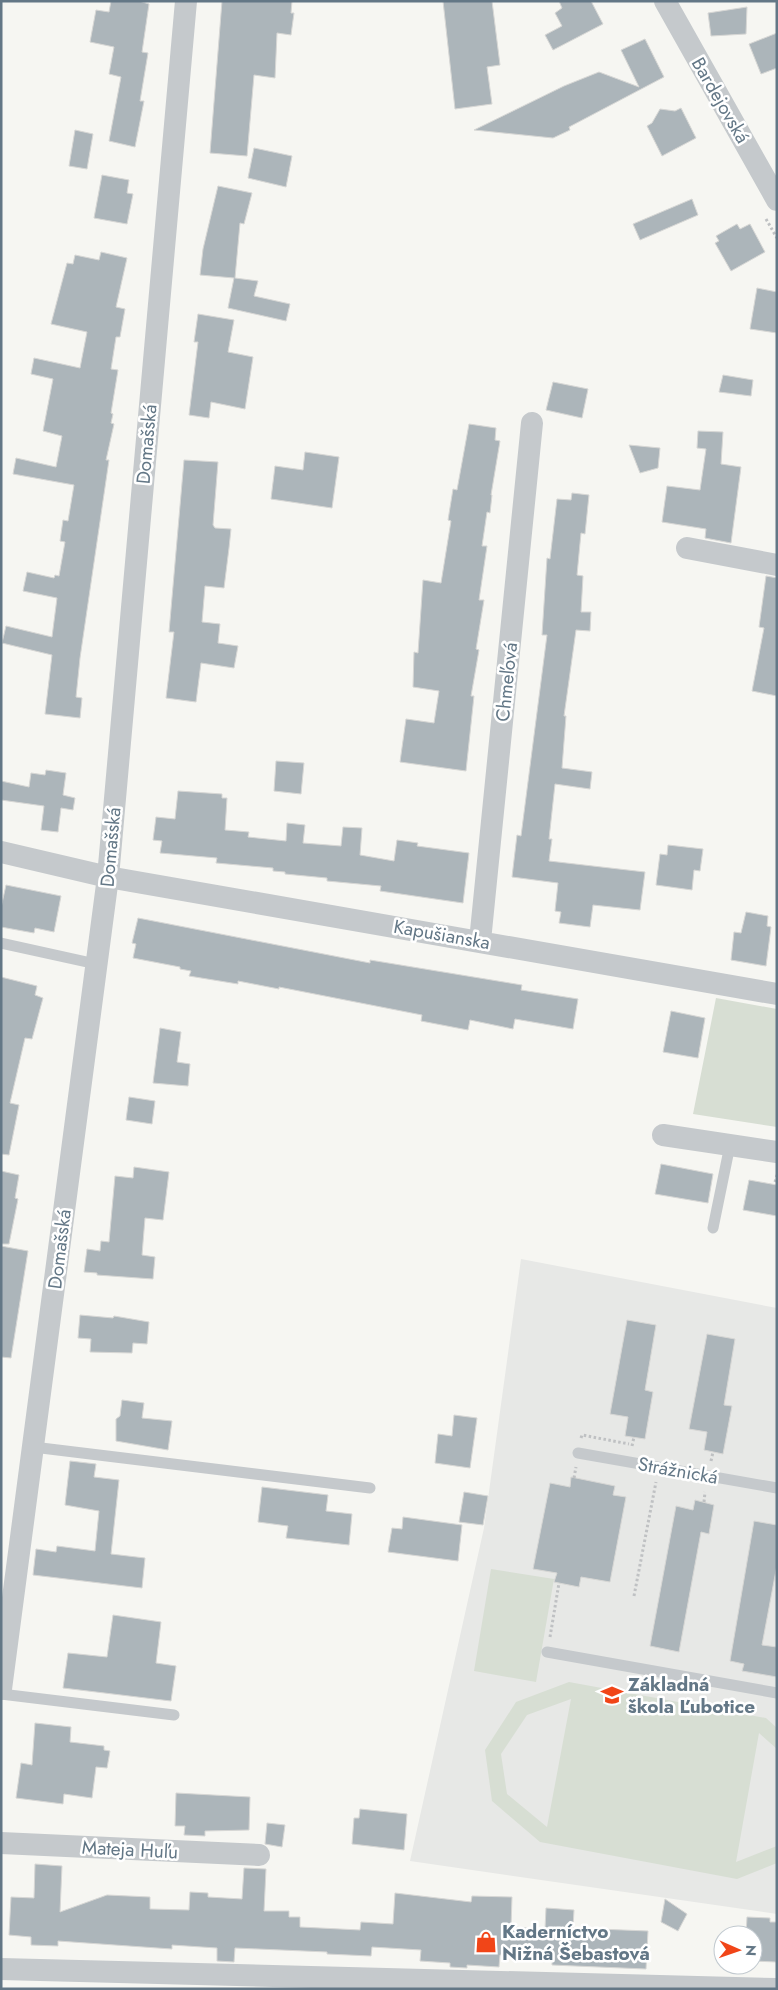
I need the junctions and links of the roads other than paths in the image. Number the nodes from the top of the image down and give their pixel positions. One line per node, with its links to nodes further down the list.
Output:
1 (186, 1): 8 (street, Domašská)
2 (665, 1): 3 (street, Bardejovská)
3 (777, 200)
4 (532, 423): 9 (street, Chmeľová)
5 (687, 548): 6 (street)
6 (777, 565)
7 (1, 852): 8 (street, Kapušianska)
8 (108, 876): 9 (street, Kapušianska); 11 (street, Domašská)
9 (480, 941): 12 (street, Kapušianska)
10 (1, 943): 11 (lane)
11 (96, 964): 17 (street, Domašská)
12 (777, 994)
13 (663, 1135): 14 (street)
14 (730, 1145): 15 (street); 16 (lane)
15 (777, 1152)
16 (713, 1228)
17 (33, 1447): 19 (lane); 22 (street, Domašská)
18 (578, 1453): 20 (lane, Strážnická)
19 (370, 1488)
20 (777, 1488)
21 (548, 1652): 23 (lane)
22 (1, 1690)
23 (777, 1692)
24 (1, 1694): 25 (lane)
25 (174, 1715)
26 (1, 1842): 27 (street, Mateja Huľu)
27 (259, 1855)
28 (1, 1969): 29 (street)
29 (776, 1989)

